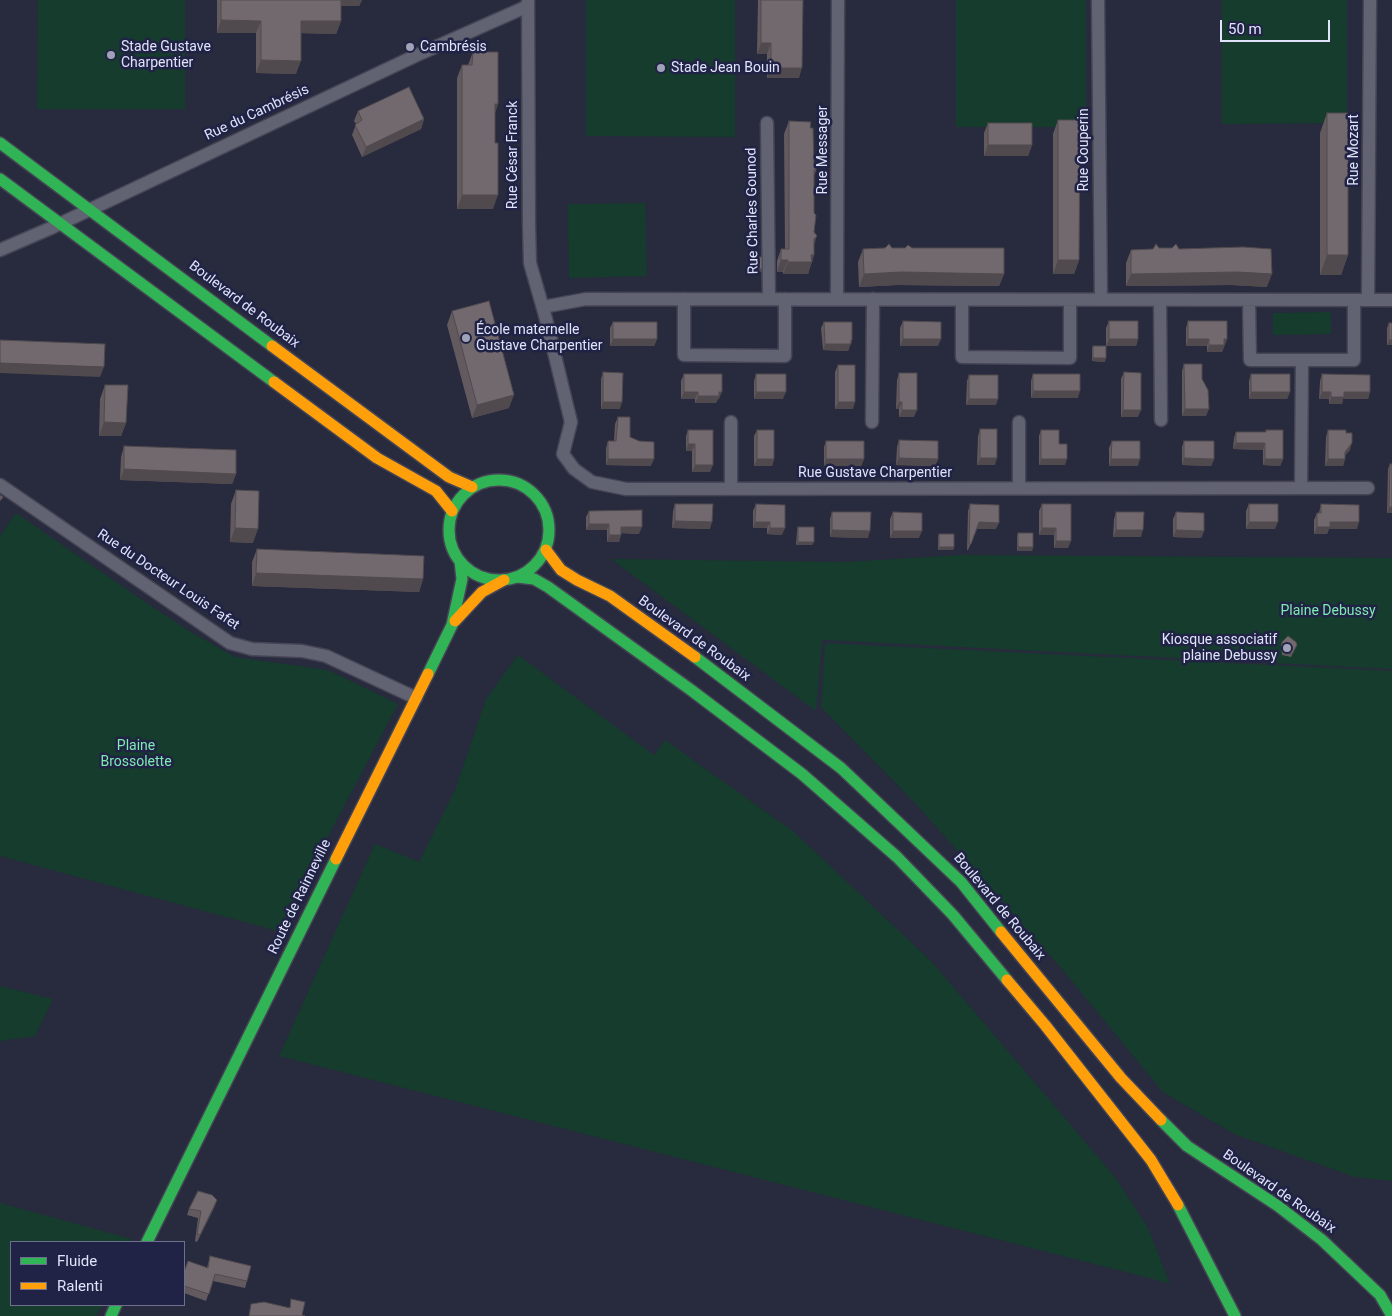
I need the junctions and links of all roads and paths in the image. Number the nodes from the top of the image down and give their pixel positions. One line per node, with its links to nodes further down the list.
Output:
1 (838, 0): 14 (street, Rue Messager)
2 (1098, 0): 18 (street, Rue Couperin)
3 (1370, 0): 22 (street, Rue Mozart)
4 (528, 3): 8 (street, Rue du Cambrésis); 24 (street, Rue César Franck)
5 (767, 123): 12 (street, Rue Charles Gounod)
6 (0, 143): 8 (main road, Boulevard de Roubaix)
7 (0, 178): 9 (main road)
8 (89, 209): 9 (street, Rue du Cambrésis); 31 (main road, Boulevard de Roubaix)
9 (60, 223): 10 (street, Rue du Cambrésis); 36 (main road)
10 (0, 250)
11 (684, 299): 12 (street); 13 (street); 24 (street)
12 (769, 299): 13 (street)
13 (785, 299): 14 (street)
14 (837, 299): 15 (street)
15 (873, 299): 16 (street); 28 (street)
16 (962, 300): 17 (street); 17 (street)
17 (1070, 300): 18 (street)
18 (1101, 300): 19 (street)
19 (1160, 300): 20 (street); 26 (street)
20 (1250, 300): 21 (street); 25 (street)
21 (1354, 300): 22 (street); 25 (street)
22 (1368, 300): 23 (street)
23 (1392, 300)
24 (543, 308): 32 (street, Rue Gustave Charpentier)
25 (1302, 360): 34 (street)
26 (1161, 420)
27 (731, 422): 32 (street)
28 (872, 422)
29 (1019, 422): 33 (street)
30 (0, 485): 42 (street, Rue du Docteur Louis Fafet)
31 (472, 487): 36 (main road); 37 (main road)
32 (732, 488): 33 (street, Rue Gustave Charpentier)
33 (1019, 488): 34 (street, Rue Gustave Charpentier)
34 (1301, 488): 35 (street, Rue Gustave Charpentier)
35 (1368, 488)
36 (452, 512): 38 (main road)
37 (546, 550): 39 (main road); 45 (main road, Boulevard de Roubaix, bridge)
38 (460, 561): 40 (main road); 41 (main road, Route de Rainneville)
39 (517, 577): 40 (main road); 44 (main road)
40 (504, 580): 41 (main road)
41 (452, 625): 42 (main road, Route de Rainneville)
42 (416, 698): 43 (main road, Route de Rainneville)
43 (147, 1241)
44 (1235, 1316)
45 (1392, 1316)

